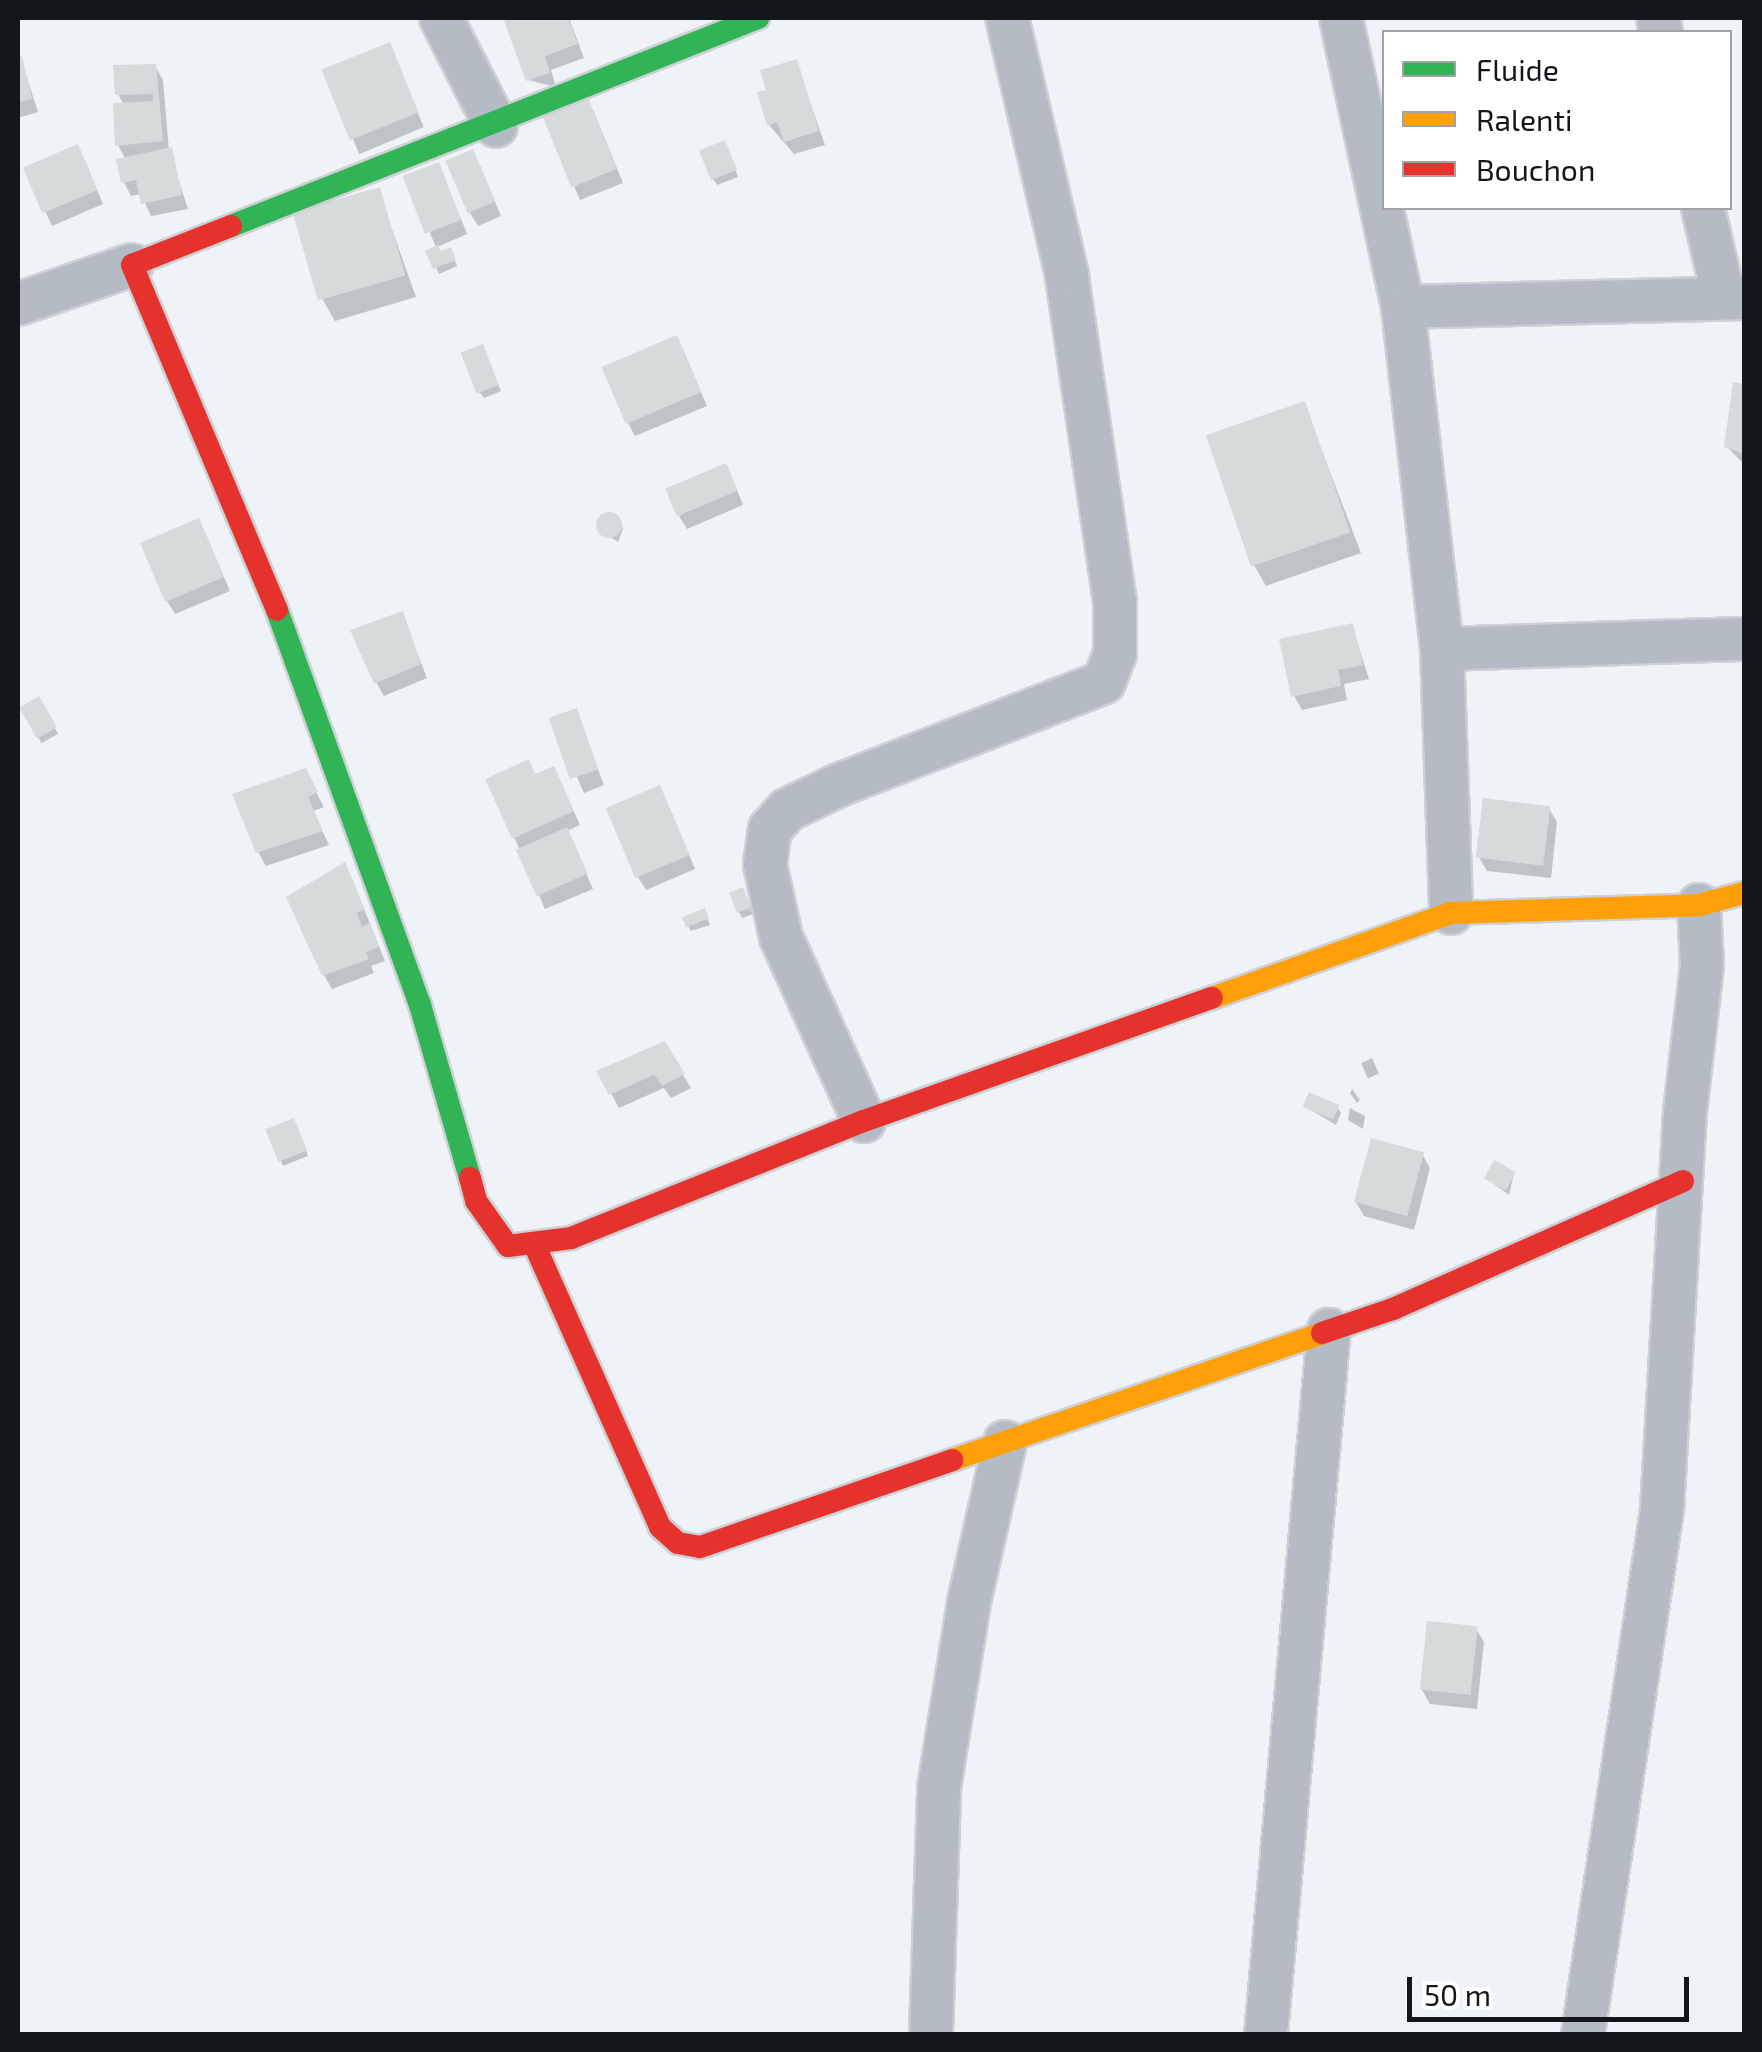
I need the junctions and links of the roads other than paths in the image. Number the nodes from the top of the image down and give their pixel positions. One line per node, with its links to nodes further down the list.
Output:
1 (442, 18): 5 (street)
2 (758, 18): 5 (street)
3 (1007, 18): 18 (street)
4 (1342, 18): 6 (street)
5 (496, 126): 9 (street)
6 (1382, 208)
7 (1383, 210): 12 (street)
8 (1703, 210): 10 (street)
9 (132, 265): 11 (street); 20 (street)
10 (1734, 298): 12 (street)
11 (18, 304)
12 (1403, 307): 14 (street)
13 (1744, 640): 14 (street)
14 (1442, 648): 17 (street)
15 (1744, 894): 16 (street)
16 (1699, 905): 17 (street); 19 (street)
17 (1451, 912): 18 (street)
18 (864, 1122): 20 (street)
19 (1682, 1181): 21 (street); 25 (street)
20 (535, 1246): 22 (street)
21 (1329, 1330): 22 (street); 24 (street)
22 (1005, 1442): 23 (street)
23 (932, 2034)
24 (1266, 2034)
25 (1582, 2034)

